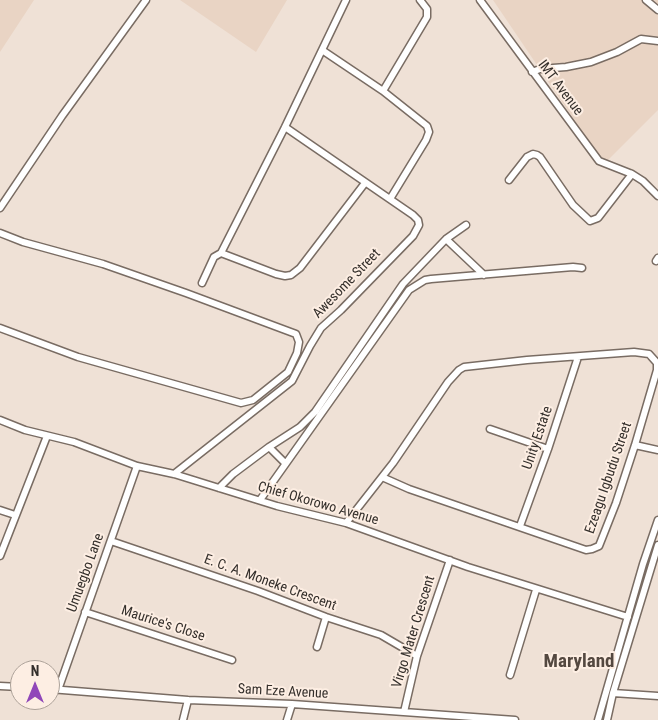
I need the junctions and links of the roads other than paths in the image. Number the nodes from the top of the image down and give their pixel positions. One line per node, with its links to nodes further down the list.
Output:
1 (146, 0): 17 (street)
2 (346, 0): 8 (street)
3 (420, 0): 10 (street)
4 (480, 0): 9 (street, IMT Avenue)
5 (646, 0): 6 (street)
6 (658, 10)
7 (658, 41): 9 (street)
8 (322, 50): 10 (street); 11 (street)
9 (532, 72): 12 (street, IMT Avenue)
10 (383, 91): 16 (street)
11 (285, 127): 14 (street, Awesome Street); 21 (street)
12 (632, 174): 13 (street); 15 (street, IMT Avenue)
13 (509, 180)
14 (366, 183): 16 (street, Awesome Street); 21 (street)
15 (658, 196)
16 (390, 199): 36 (street, Awesome Street)
17 (0, 208)
18 (466, 225): 20 (street)
19 (0, 233): 25 (street)
20 (446, 239): 23 (street); 31 (street)
21 (221, 252): 24 (street)
22 (582, 268): 23 (street)
23 (484, 275): 34 (street)
24 (202, 283)
25 (0, 328)
26 (578, 357): 30 (street, Ezeagu Igbudu Street); 32 (street, Unity Estate); 37 (street)
27 (0, 420): 29 (street, Chief Okorowo Avenue)
28 (490, 429): 32 (street)
29 (47, 436): 35 (street, Chief Okorowo Avenue); 41 (street)
30 (635, 445): 33 (street); 44 (street, Ezeagu Igbudu Street)
31 (269, 447): 34 (street); 38 (street)
32 (548, 449): 44 (street, Unity Estate)
33 (658, 450)
34 (285, 463): 39 (street)
35 (138, 466): 36 (street, Chief Okorowo Avenue); 45 (street, Umuegbo Lane)
36 (174, 474): 38 (street, Chief Okorowo Avenue)
37 (382, 477): 43 (street); 44 (street, Ezeagu Igbudu Street)
38 (219, 488): 39 (street, Chief Okorowo Avenue)
39 (260, 500): 43 (street, Chief Okorowo Avenue)
40 (0, 510): 41 (street)
41 (15, 515): 47 (street)
42 (658, 520): 49 (street)
43 (346, 523): 48 (street, Chief Okorowo Avenue)
44 (520, 526)
45 (110, 541): 52 (street, Umuegbo Lane); 53 (street, E. C. A. Moneke Crescent)
46 (658, 545): 50 (street)
47 (0, 556)
48 (450, 560): 51 (street, Chief Okorowo Avenue); 56 (street, Virgo Mater Crescent)
49 (643, 564): 50 (street); 54 (street)
50 (651, 566): 61 (street)
51 (536, 590): 54 (street, Chief Okorowo Avenue); 58 (street)
52 (85, 612): 57 (street, Maurice's Close); 59 (street, Umuegbo Lane)
53 (326, 617): 55 (street); 56 (street, E. C. A. Moneke Crescent)
54 (628, 617): 69 (street)
55 (317, 647)
56 (417, 656): 65 (street, Virgo Mater Crescent)
57 (232, 660)
58 (510, 675)
59 (60, 684)
60 (60, 690): 63 (street, Sam Eze Avenue)
61 (613, 692): 62 (street); 70 (street)
62 (658, 696)
63 (188, 700): 64 (street, Sam Eze Avenue); 66 (street)
64 (292, 704): 65 (street, Sam Eze Avenue); 67 (street)
65 (404, 712): 68 (street, Sam Eze Avenue)
66 (183, 720)
67 (287, 720)
68 (515, 720)
69 (598, 720)
70 (607, 720)

